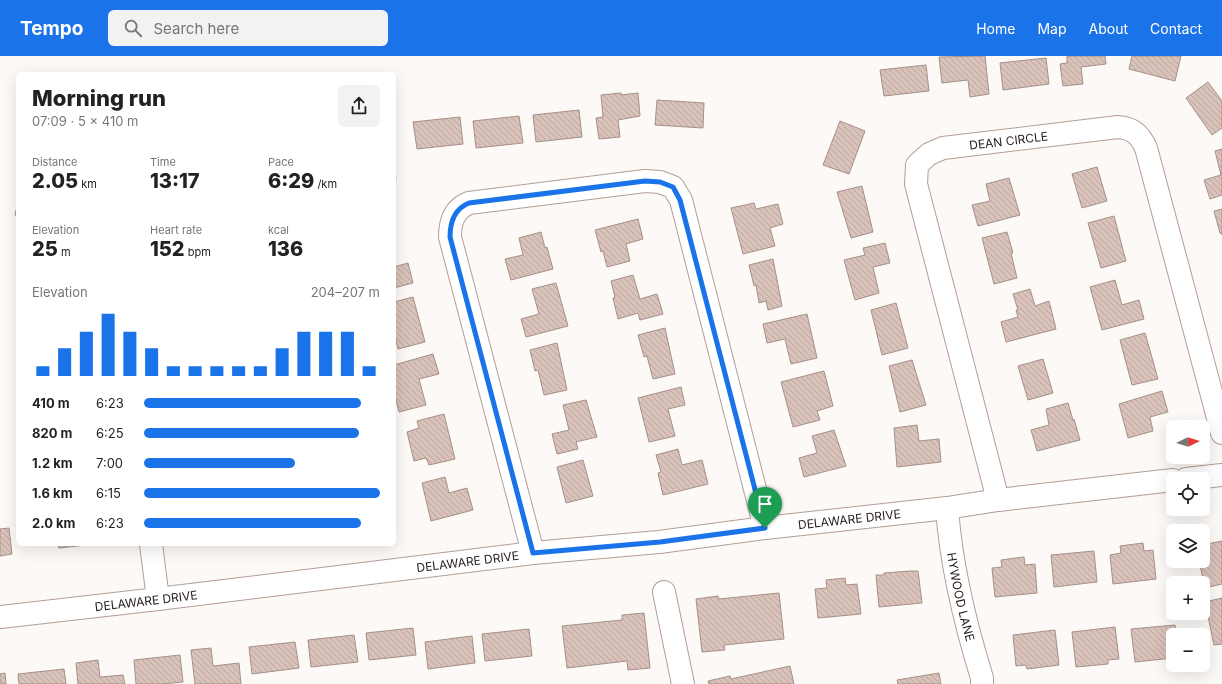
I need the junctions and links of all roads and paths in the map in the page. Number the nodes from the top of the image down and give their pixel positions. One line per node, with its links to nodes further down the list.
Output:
1 (1222, 434): 5 (street, DEAN CIRCLE)
2 (1222, 475): 3 (street)
3 (1210, 476)
4 (1166, 481): 5 (street, DELAWARE DRIVE)
5 (998, 500): 6 (street, DELAWARE DRIVE)
6 (947, 508): 7 (street, DELAWARE DRIVE); 14 (street, HYWOOD LANE)
7 (765, 528): 9 (street, DELAWARE DRIVE); 9 (street)
8 (151, 546): 11 (street)
9 (533, 553): 11 (street, DELAWARE DRIVE)
10 (664, 592): 13 (street)
11 (158, 599): 12 (street, DELAWARE DRIVE)
12 (0, 617)
13 (683, 684)
14 (982, 684)

